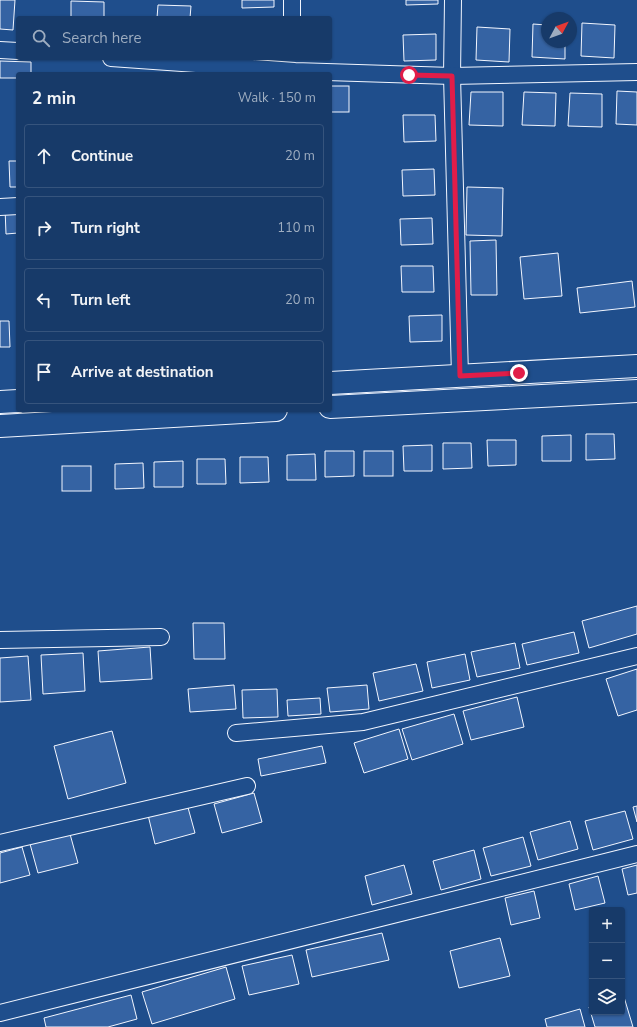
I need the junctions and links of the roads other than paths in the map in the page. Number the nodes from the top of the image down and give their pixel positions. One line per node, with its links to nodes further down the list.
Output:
1 (292, 0): 3 (street)
2 (453, 0): 9 (street)
3 (292, 16)
4 (0, 50): 5 (street)
5 (16, 51)
6 (146, 60): 7 (street)
7 (301, 69): 9 (street)
8 (637, 72): 9 (street)
9 (452, 76): 13 (street)
10 (16, 206): 11 (street)
11 (0, 207)
12 (637, 366): 13 (main road)
13 (460, 376): 14 (main road)
14 (332, 383)
15 (637, 391): 18 (main road)
16 (16, 401): 17 (main road)
17 (0, 402)
18 (332, 407)
19 (242, 412): 20 (main road)
20 (0, 426)
21 (161, 637): 22 (street)
22 (0, 640)
23 (637, 656): 24 (street)
24 (236, 733)
25 (246, 786): 26 (street)
26 (0, 843)
27 (637, 854): 28 (street)
28 (0, 1013)

